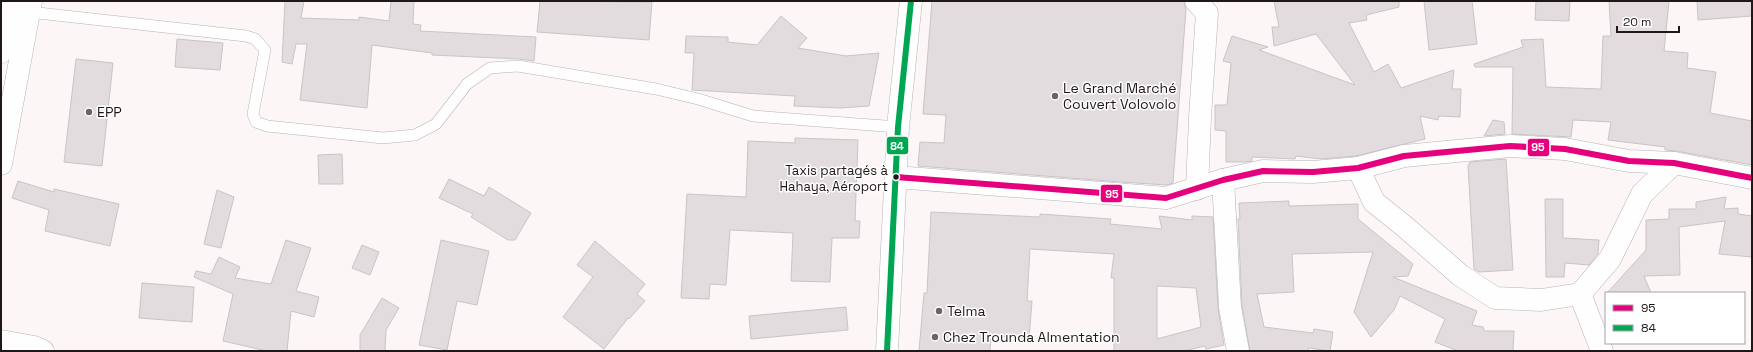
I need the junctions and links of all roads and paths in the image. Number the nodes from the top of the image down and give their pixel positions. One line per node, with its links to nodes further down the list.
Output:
1 (911, 1): 5 (street)
2 (1196, 1): 12 (street)
3 (24, 4): 4 (street); 5 (lane)
4 (7, 59): 7 (street)
5 (898, 127): 9 (street)
6 (1674, 163): 8 (street); 10 (street); 13 (street)
7 (1, 164)
8 (1358, 168): 11 (street); 13 (street)
9 (896, 177): 12 (street); 16 (street)
10 (1752, 178)
11 (1223, 180): 12 (street); 17 (street)
12 (1197, 189)
13 (1580, 294): 18 (street)
14 (1, 341): 15 (street)
15 (43, 351)
16 (887, 351)
17 (1238, 351)
18 (1602, 351)

